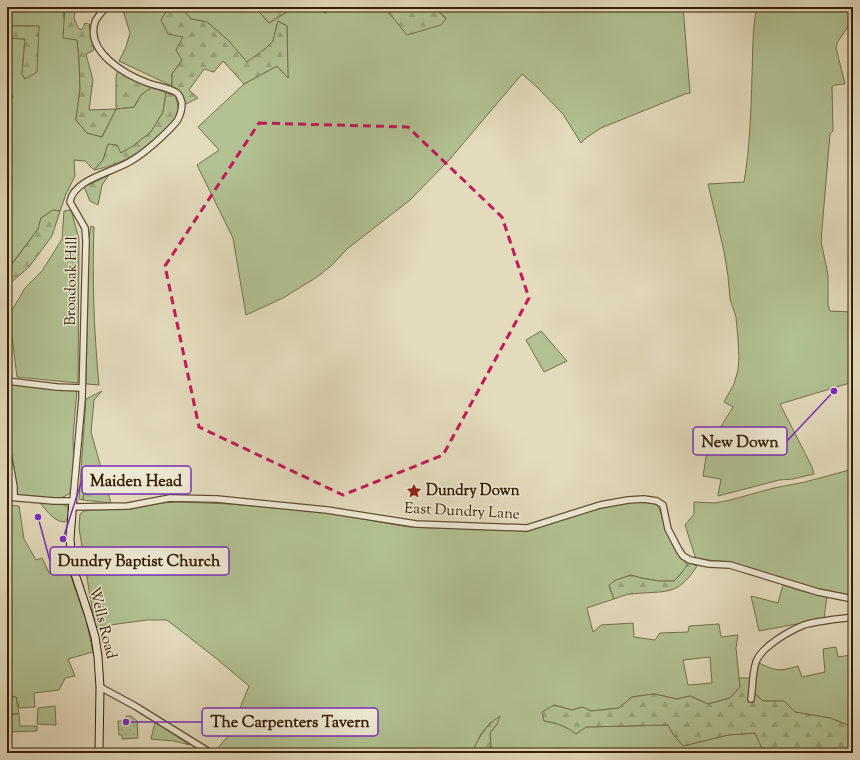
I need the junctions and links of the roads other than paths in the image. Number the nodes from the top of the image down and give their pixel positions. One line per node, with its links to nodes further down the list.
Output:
1 (106, 7): 3 (street, Broadoak Hill)
2 (7, 381): 3 (street)
3 (82, 388): 7 (street, Broadoak Hill)
4 (7, 448): 6 (street)
5 (7, 497): 6 (street)
6 (14, 497): 7 (street)
7 (72, 504): 8 (street, East Dundry Lane); 10 (street, Wells Road)
8 (853, 599)
9 (853, 617): 11 (street)
10 (100, 687): 12 (street, Wells Road); 13 (street)
11 (751, 699)
12 (99, 753)
13 (211, 753)

